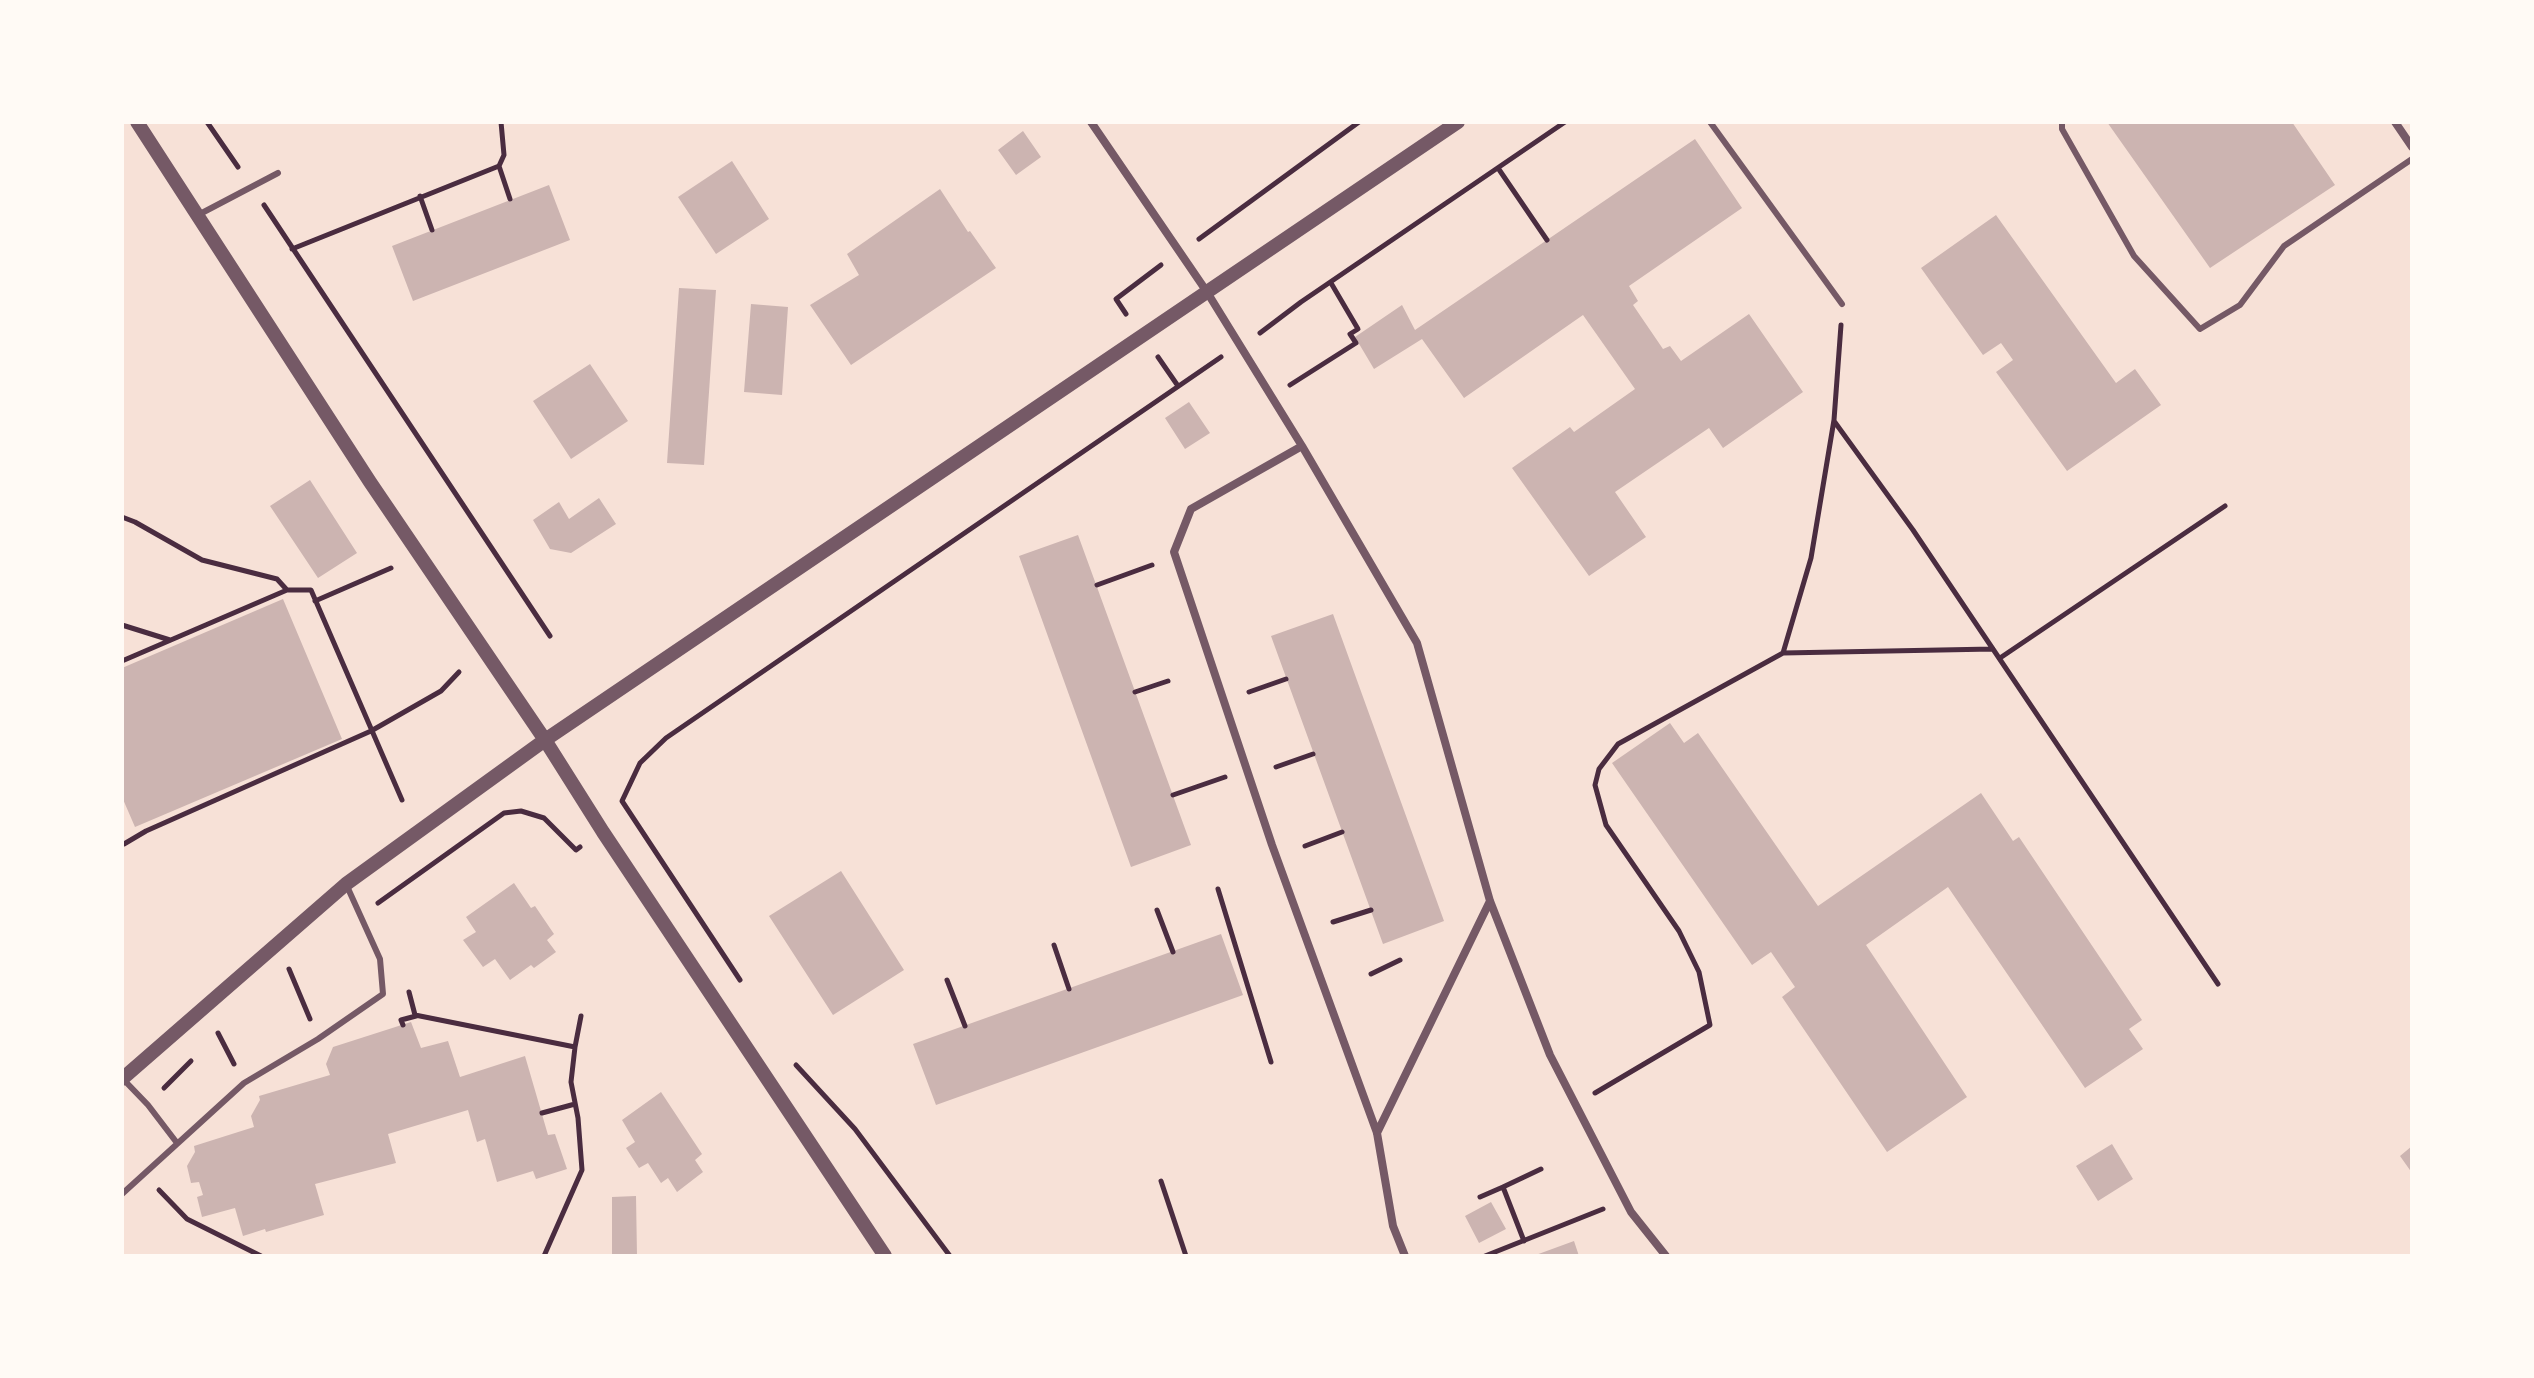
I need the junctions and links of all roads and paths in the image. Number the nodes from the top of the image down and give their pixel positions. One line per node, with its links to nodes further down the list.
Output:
1 (137, 122): 19 (street)
2 (207, 122): 16 (path)
3 (501, 122): 13 (path)
4 (1091, 122): 26 (street)
5 (1359, 122): 21 (path)
6 (1458, 122): 26 (street)
7 (1565, 122): 14 (path)
8 (1710, 122): 27 (lane)
9 (2062, 122): 12 (lane)
10 (2395, 122): 11 (street)
11 (2412, 147)
12 (2412, 159)
13 (499, 166): 17 (path); 18 (path)
14 (1498, 168): 22 (path); 25 (path)
15 (278, 173): 16 (lane)
16 (252, 187): 19 (lane); 23 (path)
17 (420, 196): 20 (path); 23 (path)
18 (510, 199)
19 (198, 215): 56 (street)
20 (432, 230)
21 (1203, 236)
22 (1547, 240)
23 (292, 249): 44 (path)
24 (1161, 265): 28 (path)
25 (1331, 283): 29 (path); 33 (path)
26 (1207, 292): 33 (street); 56 (street)
27 (1842, 304): 34 (path)
28 (1126, 314)
29 (1259, 333)
30 (1157, 357): 32 (path)
31 (1221, 357): 32 (path)
32 (1178, 386): 80 (path)
33 (1272, 396): 35 (street)
34 (1834, 420): 46 (path); 47 (path)
35 (1302, 446): 68 (street); 93 (street)
36 (2225, 506): 48 (path)
37 (122, 517): 41 (path)
38 (391, 568): 42 (path)
39 (1129, 573): 40 (path)
40 (1097, 585)
41 (287, 590): 42 (path); 45 (path)
42 (315, 601): 55 (path)
43 (122, 625): 45 (path)
44 (550, 636)
45 (171, 640): 49 (path)
46 (1994, 649): 47 (path); 48 (path)
47 (1783, 653): 90 (path)
48 (2000, 658): 78 (path)
49 (122, 661)
50 (459, 672): 55 (path)
51 (1286, 679): 54 (path)
52 (1168, 681): 53 (path)
53 (1135, 692)
54 (1249, 692)
55 (371, 731): 61 (path); 63 (path)
56 (545, 740): 65 (street); 105 (street)
57 (1313, 754): 58 (path)
58 (1276, 767)
59 (1227, 777): 60 (path)
60 (1173, 795)
61 (402, 800)
62 (1342, 832): 64 (path)
63 (124, 844)
64 (1305, 846)
65 (346, 884): 89 (street); 94 (lane)
66 (1218, 889): 88 (path)
67 (384, 898): 71 (path)
68 (1490, 901): 90 (street); 93 (street)
69 (1157, 910): 74 (path)
70 (1371, 910): 72 (path)
71 (388, 912)
72 (1333, 922)
73 (1054, 945): 81 (path)
74 (1173, 952)
75 (1400, 960): 76 (path)
76 (1371, 974)
77 (947, 980): 85 (path)
78 (2218, 984)
79 (407, 985): 82 (path)
80 (744, 987)
81 (1069, 989)
82 (417, 1015): 84 (path); 86 (path)
83 (581, 1016): 86 (path)
84 (403, 1025)
85 (965, 1026)
86 (575, 1047): 91 (path)
87 (787, 1053): 106 (path)
88 (1271, 1062)
89 (122, 1079): 94 (lane)
90 (1575, 1103): 110 (street)
91 (575, 1104): 92 (path); 104 (path)
92 (542, 1113)
93 (1377, 1133): 108 (street)
94 (177, 1143): 96 (lane)
95 (1541, 1169): 98 (path)
96 (144, 1174): 99 (lane); 103 (path)
97 (1161, 1181): 107 (path)
98 (1503, 1187): 100 (path); 102 (path)
99 (122, 1194)
100 (1480, 1197)
101 (1608, 1207): 102 (path)
102 (1524, 1241): 109 (path)
103 (261, 1256)
104 (544, 1256)
105 (885, 1256)
106 (950, 1256)
107 (1186, 1256)
108 (1405, 1256)
109 (1485, 1256)
110 (1666, 1256)

